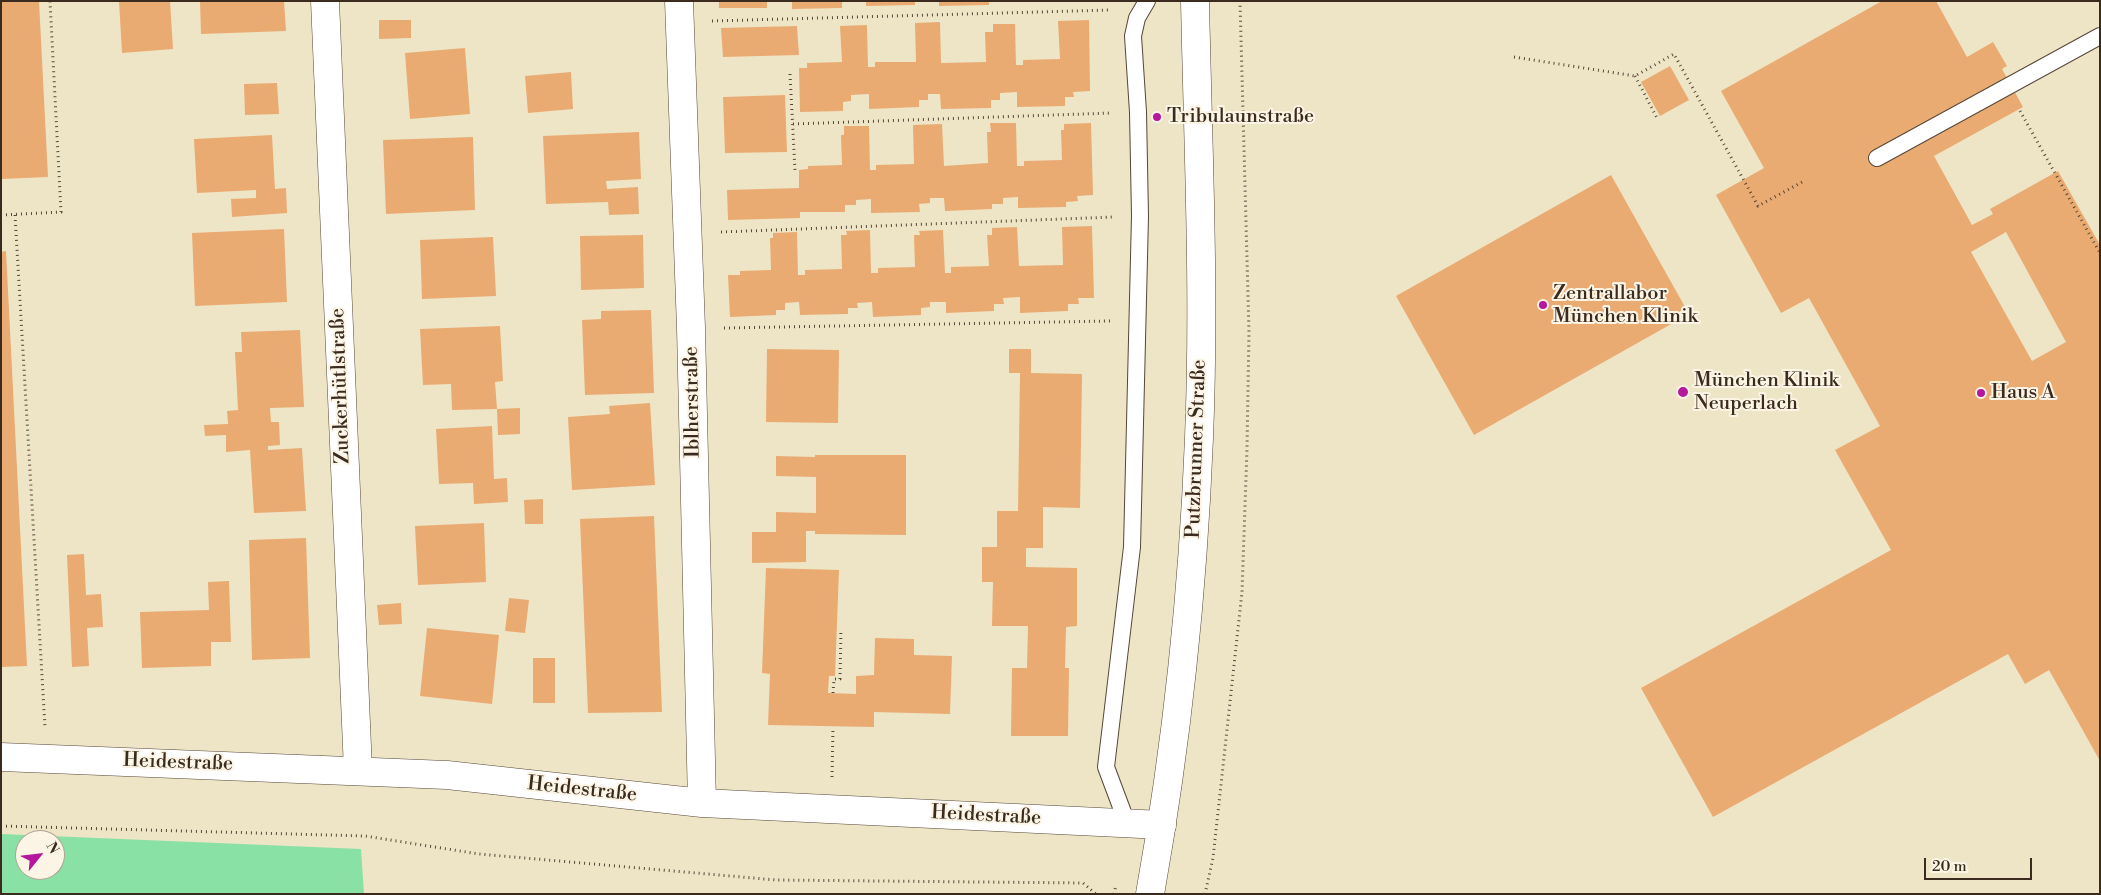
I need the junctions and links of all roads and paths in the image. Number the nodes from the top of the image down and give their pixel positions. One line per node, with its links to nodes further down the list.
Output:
1 (50, 1): 21 (path)
2 (325, 1): 32 (street, Zuckerhütlstraße)
3 (679, 1): 23 (street, Iblherstraße)
4 (1147, 1): 14 (lane)
5 (1195, 1): 36 (street, Putzbrunner Straße)
6 (1240, 1): 40 (path)
7 (1112, 10): 8 (path)
8 (718, 21)
9 (2093, 39): 17 (lane)
10 (1514, 57): 12 (path)
11 (790, 74): 16 (path)
12 (1635, 76): 15 (path); 19 (path)
13 (2019, 109): 24 (path)
14 (1138, 112): 16 (path); 22 (lane)
15 (1657, 118)
16 (793, 124): 18 (path)
17 (1877, 158)
18 (795, 171)
19 (1804, 181)
20 (1, 215): 21 (path)
21 (15, 215): 31 (path)
22 (1140, 216): 23 (path); 25 (lane)
23 (688, 234): 26 (street, Iblherstraße)
24 (2100, 253)
25 (1138, 321): 26 (path); 35 (lane)
26 (691, 328): 33 (street, Iblherstraße)
27 (841, 629): 28 (path)
28 (833, 693)
29 (833, 727): 34 (path)
30 (1, 757): 31 (street, Heidestraße)
31 (46, 758): 32 (street, Heidestraße)
32 (358, 770): 33 (street, Heidestraße)
33 (702, 802): 34 (street, Heidestraße)
34 (831, 808): 35 (street, Heidestraße)
35 (1127, 823): 36 (street, Heidestraße)
36 (1162, 825): 39 (street, Putzbrunner Straße)
37 (1, 826): 38 (path)
38 (1096, 894)
39 (1150, 894)
40 (1205, 894)

